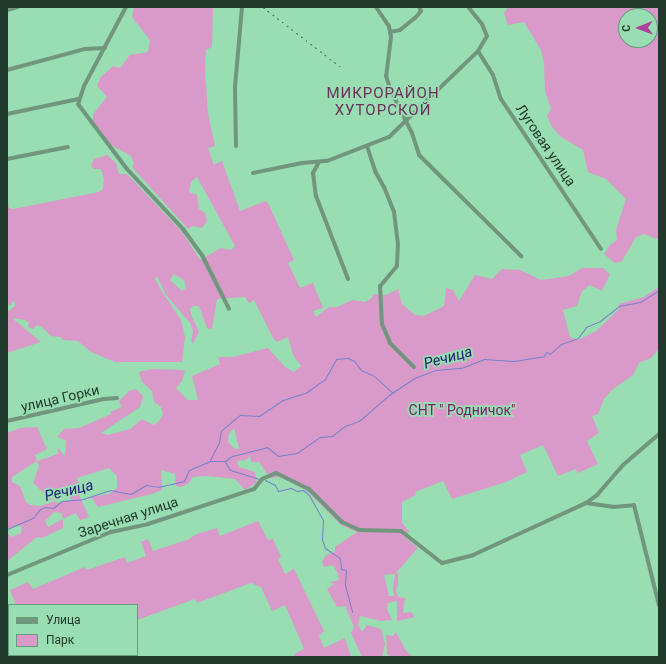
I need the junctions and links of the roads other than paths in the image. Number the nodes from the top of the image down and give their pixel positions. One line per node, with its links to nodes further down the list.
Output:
1 (18, 7): 7 (street)
2 (126, 7): 9 (street)
3 (242, 7): 15 (street)
4 (376, 7): 8 (street)
5 (419, 7): 8 (street)
6 (468, 7): 10 (street)
7 (7, 10)
8 (390, 32): 14 (street)
9 (105, 48): 11 (street); 12 (street)
10 (478, 51): 14 (street); 21 (street, Луговая улица)
11 (7, 70)
12 (78, 99): 13 (street); 24 (street)
13 (7, 114)
14 (406, 121): 16 (street); 22 (street)
15 (236, 146)
16 (367, 146): 19 (street); 25 (street)
17 (68, 147): 18 (street)
18 (7, 159)
19 (319, 162): 20 (street); 23 (street)
20 (253, 173)
21 (601, 249)
22 (521, 256)
23 (348, 279)
24 (229, 309)
25 (414, 367)
26 (117, 398): 27 (street, улица Горки)
27 (7, 421)
28 (659, 434): 29 (street)
29 (586, 503): 30 (street, Заречная улица); 31 (street)
30 (7, 575)
31 (659, 605)

